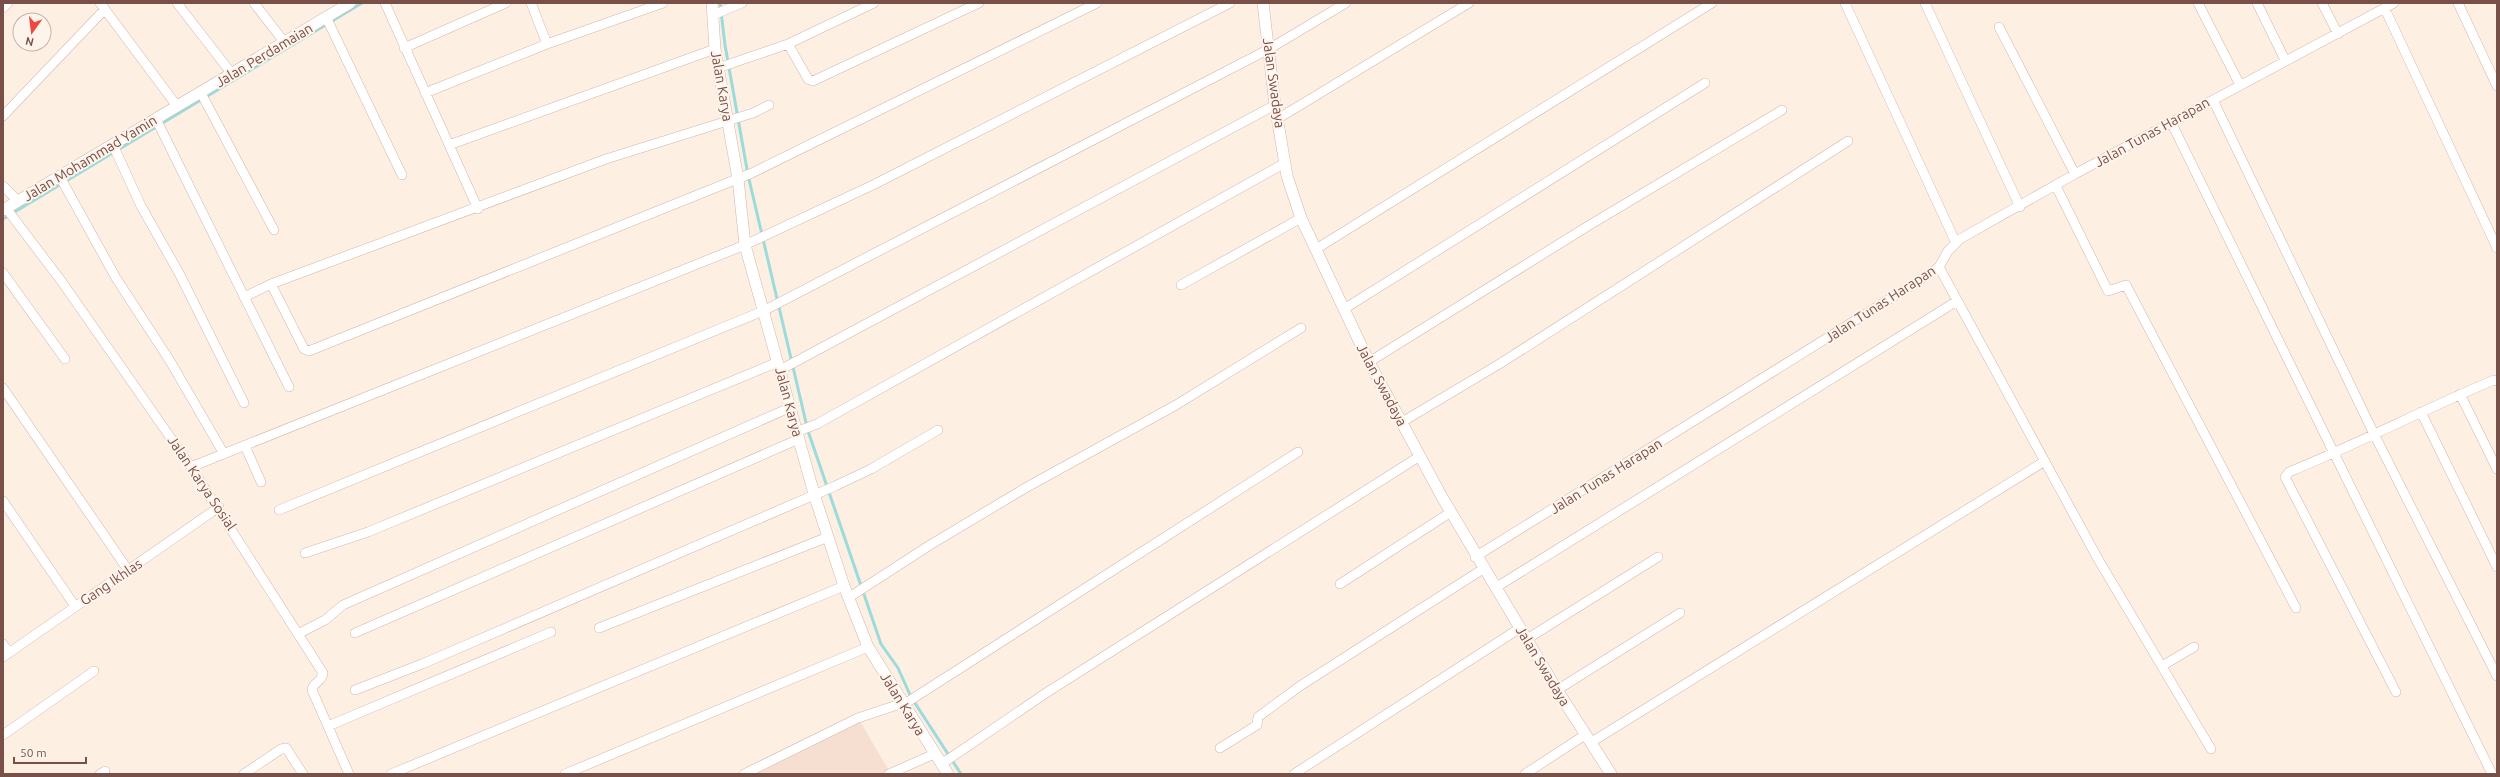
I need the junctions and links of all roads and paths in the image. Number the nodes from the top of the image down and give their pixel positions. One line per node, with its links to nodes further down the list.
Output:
1 (8, 3): 27 (street)
2 (176, 3): 41 (street)
3 (254, 3): 33 (street)
4 (385, 3): 36 (street)
5 (506, 3): 36 (street)
6 (531, 3): 34 (street)
7 (663, 3): 34 (street)
8 (712, 3): 29 (street, Jalan Karya)
9 (742, 3): 29 (street)
10 (874, 3): 35 (street)
11 (979, 3): 35 (street)
12 (1097, 3): 64 (street)
13 (1230, 3): 73 (street)
14 (1263, 3): 38 (street, Jalan Swadaya)
15 (1346, 3): 38 (street)
16 (1469, 3): 55 (street)
17 (1712, 3): 76 (street)
18 (1845, 3): 74 (street)
19 (1925, 3): 68 (street)
20 (2198, 3): 43 (street)
21 (2257, 3): 39 (street)
22 (2322, 3): 32 (street)
23 (2394, 3): 28 (street, Jalan Tunas Harapan)
24 (2458, 3): 44 (street)
25 (344, 4): 30 (street, Jalan Perdamaian)
26 (102, 6): 50 (street); 52 (street)
27 (3, 8)
28 (2385, 9): 32 (street, Jalan Tunas Harapan); 75 (street)
29 (718, 13): 37 (street, Jalan Karya)
30 (326, 17): 33 (street, Jalan Perdamaian); 62 (street)
31 (1999, 27): 61 (street)
32 (2338, 34): 39 (street, Jalan Tunas Harapan)
33 (285, 42): 41 (street, Jalan Perdamaian)
34 (547, 44): 46 (street)
35 (788, 44): 40 (street)
36 (404, 48): 46 (street)
37 (715, 49): 40 (street, Jalan Karya); 58 (street)
38 (1269, 49): 49 (street, Jalan Swadaya); 83 (street)
39 (2285, 60): 43 (street, Jalan Tunas Harapan)
40 (720, 68): 54 (street, Jalan Karya)
41 (232, 74): 45 (street, Jalan Perdamaian)
42 (1705, 83): 84 (street)
43 (2240, 85): 47 (street, Jalan Tunas Harapan)
44 (2497, 86)
45 (201, 93): 50 (street, Jalan Perdamaian); 72 (street)
46 (425, 93): 58 (street)
47 (2213, 100): 56 (street, Jalan Tunas Harapan); 99 (street)
48 (769, 105): 54 (street)
49 (1275, 105): 55 (street, Jalan Swadaya); 88 (street)
50 (178, 106): 53 (street, Jalan Mohammad Yamin)
51 (1782, 110): 87 (street)
52 (3, 116)
53 (156, 118): 59 (street, Jalan Mohammad Yamin); 81 (street)
54 (734, 118): 64 (street, Jalan Karya); 70 (street)
55 (1279, 118): 60 (street, Jalan Swadaya)
56 (2171, 122): 61 (street, Jalan Tunas Harapan); 103 (street)
57 (1848, 142): 96 (street)
58 (448, 145): 70 (street)
59 (115, 149): 63 (street, Jalan Mohammad Yamin); 93 (street)
60 (1285, 163): 71 (street, Jalan Swadaya); 98 (street)
61 (2075, 174): 66 (street, Jalan Tunas Harapan)
62 (402, 175)
63 (60, 177): 67 (street, Jalan Mohammad Yamin); 102 (street)
64 (740, 178): 73 (street, Jalan Karya); 79 (street)
65 (3, 186): 67 (street)
66 (2056, 186): 68 (street, Jalan Tunas Harapan); 126 (street)
67 (18, 201): 69 (street, Jalan Mohammad Yamin)
68 (2020, 207): 74 (street, Jalan Tunas Harapan)
69 (5, 209): 106 (street, Jalan Karya Sosial)
70 (478, 209): 79 (street)
71 (1301, 218): 76 (street, Jalan Swadaya); 80 (street)
72 (274, 230)
73 (749, 243): 83 (street, Jalan Karya); 100 (street)
74 (1956, 243): 77 (street, Jalan Tunas Harapan)
75 (2497, 248)
76 (1316, 249): 84 (street, Jalan Swadaya)
77 (1939, 267): 82 (street); 116 (street, Jalan Tunas Harapan)
78 (3, 273): 86 (street)
79 (271, 284): 81 (street)
80 (1180, 285)
81 (244, 297): 90 (street)
82 (1957, 301): 105 (street); 123 (street)
83 (768, 308): 88 (street, Jalan Karya); 112 (street)
84 (1344, 309): 87 (street, Jalan Swadaya)
85 (1301, 328): 124 (street)
86 (65, 359)
87 (1369, 362): 96 (street, Jalan Swadaya)
88 (782, 366): 94 (street, Jalan Karya); 115 (street)
89 (2497, 381): 92 (street)
90 (289, 387)
91 (3, 388): 120 (street)
92 (2460, 394): 95 (street); 107 (street)
93 (244, 403)
94 (789, 408): 98 (street, Jalan Karya); 132 (street)
95 (2421, 412): 99 (street); 118 (street)
96 (1402, 422): 104 (street, Jalan Swadaya)
97 (938, 430): 109 (street)
98 (800, 434): 109 (street, Jalan Karya); 131 (street)
99 (2374, 434): 103 (street); 140 (street)
100 (245, 446): 102 (street); 108 (street)
101 (1298, 452): 144 (street)
102 (224, 454): 106 (street)
103 (2334, 454): 143 (street); 162 (street)
104 (1420, 456): 113 (street, Jalan Swadaya); 150 (street)
105 (2045, 461): 138 (street); 147 (street)
106 (191, 467): 111 (street, Jalan Karya Sosial)
107 (2497, 469)
108 (261, 482)
109 (814, 494): 114 (street, Jalan Karya); 141 (street)
110 (3, 501): 125 (street)
111 (219, 507): 120 (street, Gang Ikhlas); 132 (street, Jalan Karya Sosial)
112 (279, 510)
113 (1451, 512): 116 (street, Jalan Swadaya); 121 (street)
114 (828, 537): 122 (street, Jalan Karya); 128 (street)
115 (305, 553)
116 (1475, 557): 119 (street, Jalan Swadaya)
117 (1658, 557): 133 (street)
118 (2497, 567)
119 (1483, 569): 123 (street, Jalan Swadaya); 148 (street)
120 (128, 570): 125 (street, Gang Ikhlas)
121 (1340, 584)
122 (844, 586): 124 (street, Jalan Karya); 154 (street)
123 (1495, 588): 129 (street, Jalan Swadaya)
124 (850, 596): 135 (street, Jalan Karya)
125 (75, 606): 137 (street, Gang Ikhlas)
126 (2296, 608)
127 (1680, 613): 142 (street)
128 (599, 628)
129 (1520, 628): 133 (street, Jalan Swadaya); 159 (street)
130 (551, 632): 145 (street)
131 (355, 633)
132 (298, 634): 145 (street, Jalan Karya Sosial)
133 (1527, 639): 142 (street, Jalan Swadaya)
134 (3, 644): 137 (street)
135 (868, 647): 144 (street, Jalan Karya); 155 (street)
136 (2194, 647): 138 (street)
137 (6, 655)
138 (2162, 666): 149 (street)
139 (94, 671): 146 (street)
140 (2497, 676)
141 (355, 690)
142 (1557, 690): 147 (street, Jalan Swadaya)
143 (2396, 692)
144 (910, 700): 150 (street, Jalan Karya); 156 (street)
145 (328, 726): 153 (street, Jalan Karya Sosial)
146 (3, 735)
147 (1588, 739): 160 (street); 161 (street, Jalan Swadaya)
148 (1220, 748)
149 (2211, 749)
150 (940, 759): 157 (street); 158 (street, Jalan Karya)
151 (244, 774): 152 (street)
152 (303, 774)
153 (349, 774)
154 (391, 774)
155 (565, 774)
156 (744, 774)
157 (889, 774)
158 (948, 774)
159 (1294, 774)
160 (1525, 774)
161 (1611, 774)
162 (2492, 774)

